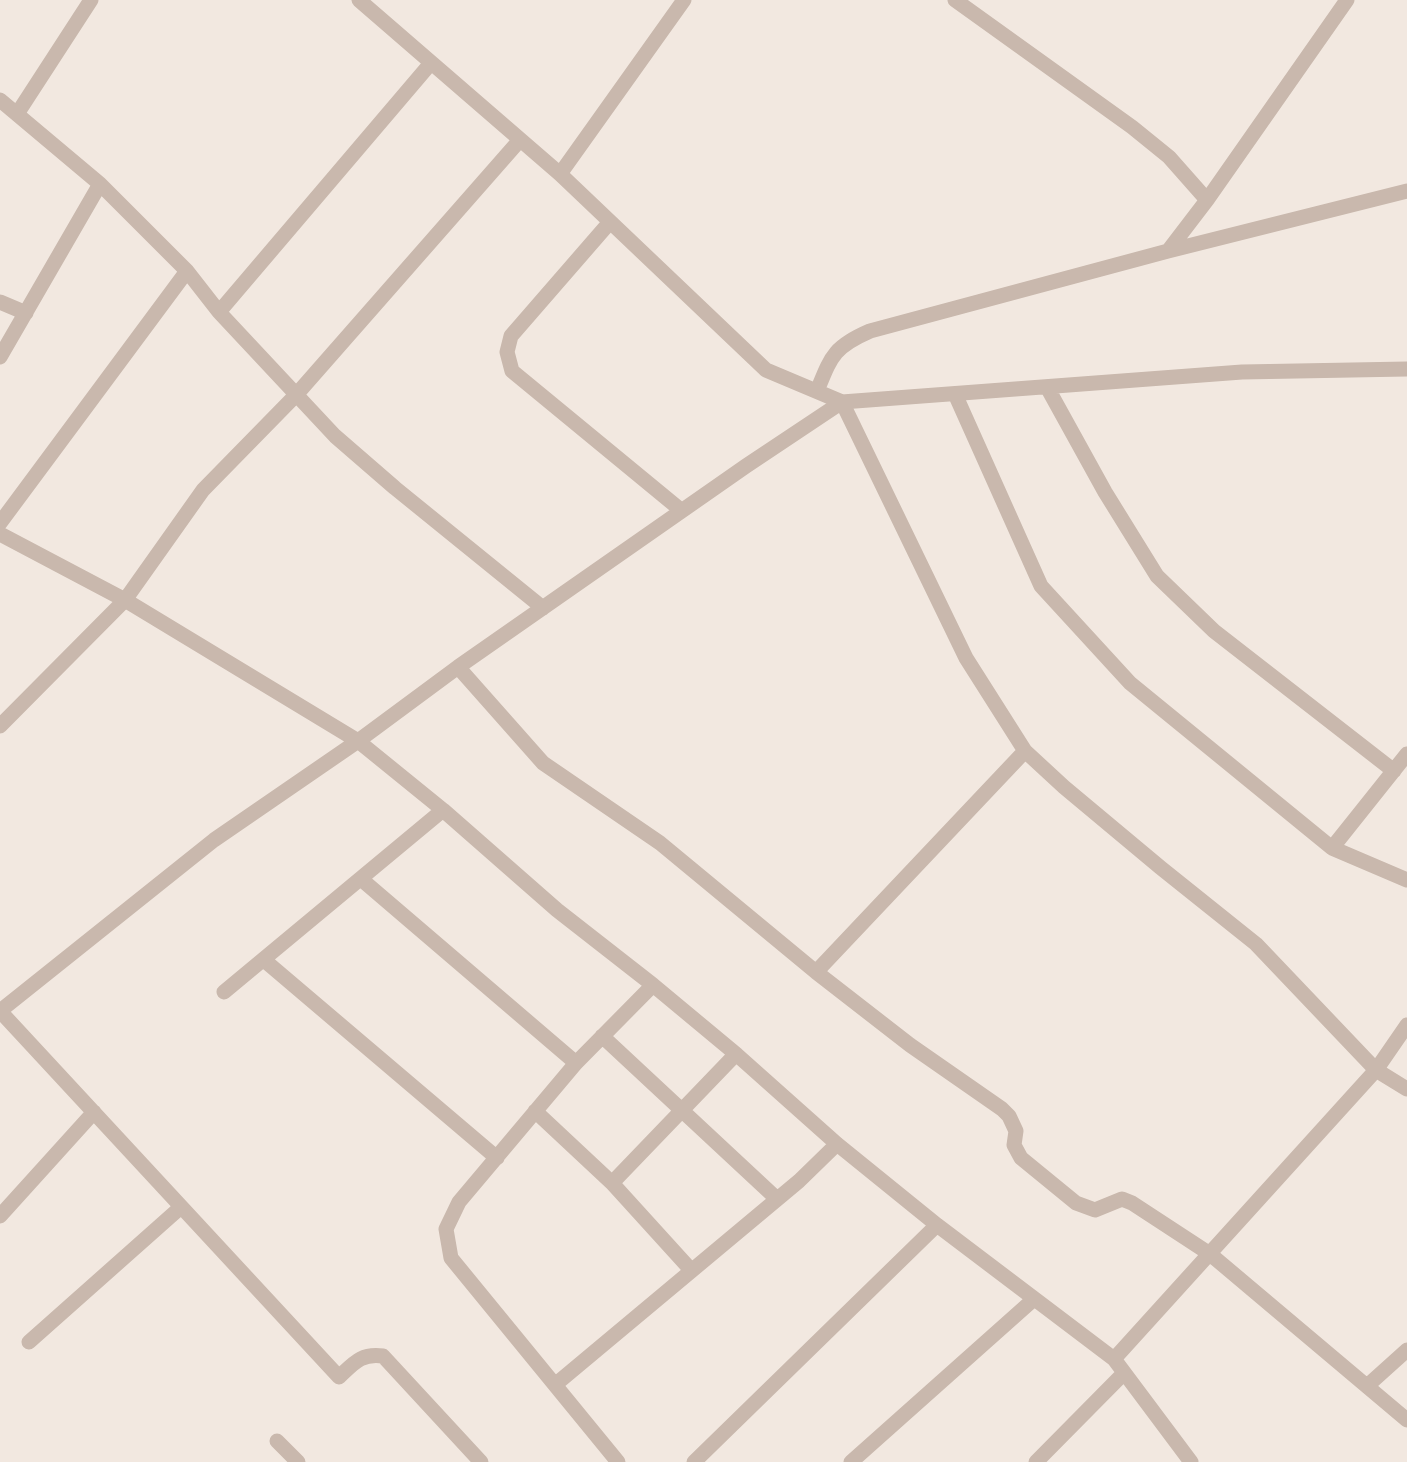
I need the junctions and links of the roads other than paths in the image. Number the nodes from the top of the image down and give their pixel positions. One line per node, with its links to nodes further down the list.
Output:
1 (91, 0): 8 (street)
2 (359, 0): 6 (street)
3 (684, 0): 10 (street)
4 (955, 0): 13 (street)
5 (1347, 0): 13 (street)
6 (431, 63): 9 (street); 18 (street)
7 (0, 100): 8 (street)
8 (17, 114): 11 (street)
9 (519, 141): 10 (street); 24 (street)
10 (560, 174): 14 (street)
11 (100, 184): 16 (street); 19 (street)
12 (1407, 191): 15 (street)
13 (1207, 200): 15 (street)
14 (610, 222): 23 (street); 27 (street)
15 (1168, 251): 23 (street)
16 (187, 271): 18 (street); 28 (street)
17 (0, 302): 19 (street)
18 (219, 312): 24 (street)
19 (26, 313): 20 (street)
20 (0, 357)
21 (1407, 369): 22 (street)
22 (1047, 387): 25 (street); 37 (street)
23 (817, 392): 26 (street)
24 (296, 394): 30 (street); 31 (street)
25 (954, 394): 26 (street); 39 (street)
26 (842, 402): 27 (street); 35 (street)
27 (682, 511): 31 (street)
28 (0, 523)
29 (0, 534): 30 (street)
30 (125, 600): 33 (street); 34 (street)
31 (543, 608): 32 (street)
32 (458, 667): 34 (street); 43 (street)
33 (0, 726)
34 (358, 741): 38 (street); 46 (street)
35 (1024, 751): 43 (street); 51 (street)
36 (1407, 754): 37 (street)
37 (1394, 771): 39 (street)
38 (443, 810): 40 (street); 44 (street)
39 (1332, 848): 41 (street)
40 (361, 879): 42 (street); 50 (street)
41 (1407, 880)
42 (264, 960): 45 (street); 57 (street)
43 (816, 972): 63 (street)
44 (653, 985): 48 (street); 49 (street)
45 (225, 992)
46 (0, 1011): 55 (street)
47 (1407, 1025): 51 (street)
48 (602, 1036): 50 (street); 53 (street)
49 (736, 1054): 53 (street); 56 (street)
50 (576, 1063): 54 (street)
51 (1376, 1070): 52 (street); 63 (street)
52 (1407, 1089)
53 (682, 1110): 58 (street); 59 (street)
54 (535, 1111): 57 (street); 58 (street)
55 (94, 1112): 60 (street); 61 (street)
56 (837, 1144): 59 (street); 62 (street)
57 (497, 1158): 70 (street)
58 (612, 1183): 64 (street)
59 (776, 1198): 64 (street)
60 (181, 1207): 66 (street); 75 (street)
61 (0, 1216)
62 (937, 1225): 65 (street); 77 (street)
63 (1210, 1254): 68 (street); 71 (street)
64 (691, 1270): 70 (street)
65 (1034, 1299): 68 (street); 78 (street)
66 (29, 1342)
67 (1407, 1350): 71 (street)
68 (1114, 1359): 69 (street)
69 (1124, 1373): 79 (street); 80 (street)
70 (556, 1384): 76 (street)
71 (1367, 1386): 72 (street)
72 (1407, 1420)
73 (277, 1441): 74 (street)
74 (298, 1462)
75 (481, 1462)
76 (618, 1462)
77 (694, 1462)
78 (851, 1462)
79 (1036, 1462)
80 (1191, 1462)

